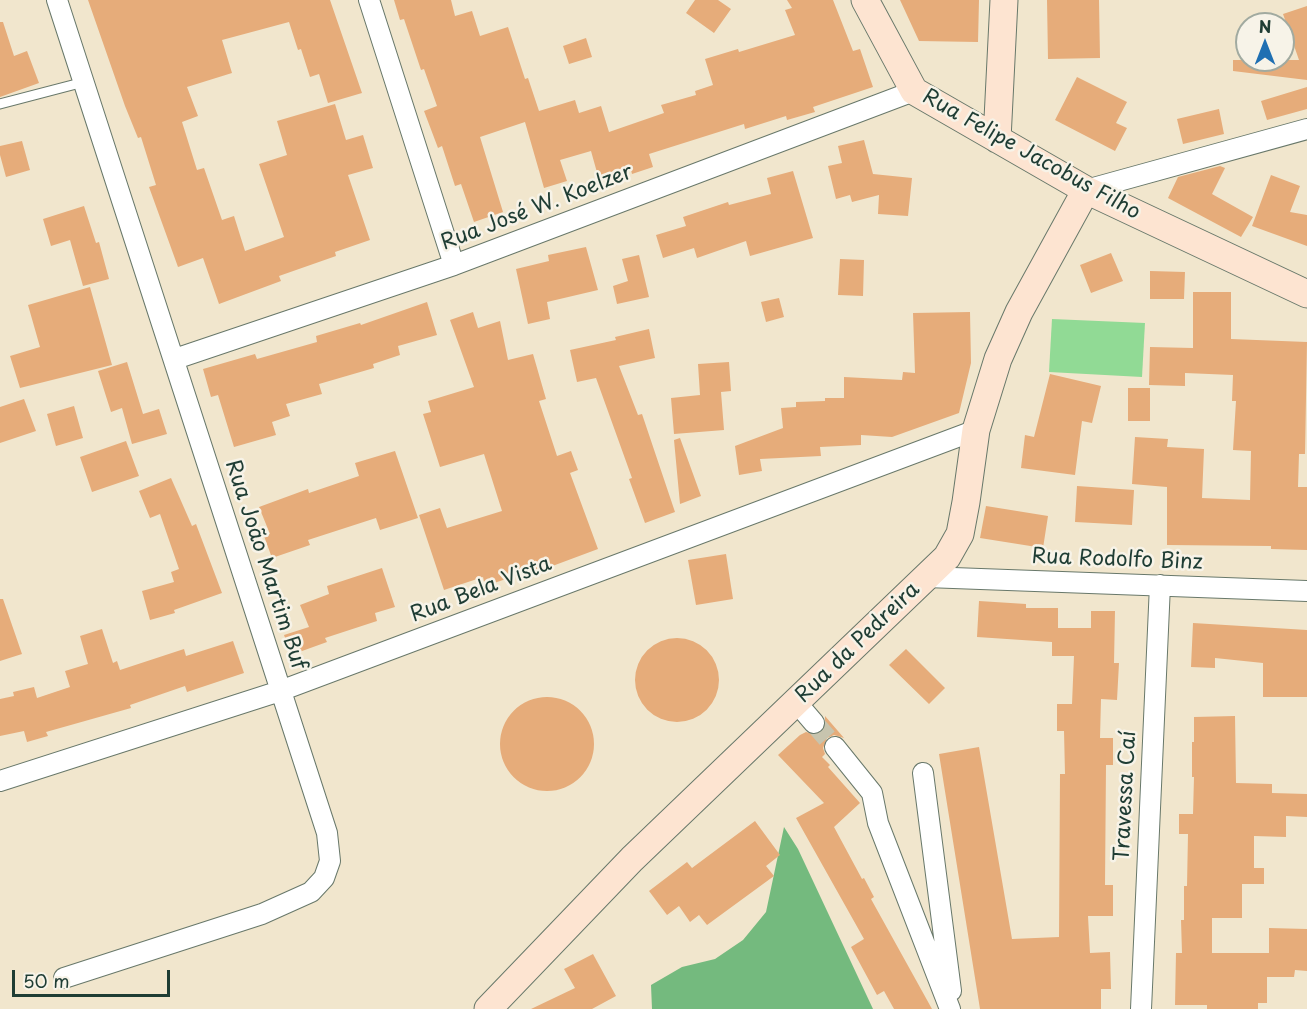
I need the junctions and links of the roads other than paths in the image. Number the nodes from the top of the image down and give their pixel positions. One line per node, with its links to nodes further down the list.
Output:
1 (57, 0): 5 (street, Rua João Martim Buf)
2 (369, 0): 11 (street)
3 (865, 0): 6 (street, Rua Felipe Jacobus Filho)
4 (1004, 0): 9 (street)
5 (84, 82): 7 (lane); 13 (street, Rua João Martim Buf)
6 (914, 91): 9 (street, Rua Felipe Jacobus Filho); 11 (street, Rua José W. Koelzer)
7 (0, 104)
8 (1307, 129): 10 (street)
9 (998, 139): 10 (street, Rua Felipe Jacobus Filho)
10 (1086, 190): 12 (street, Rua Felipe Jacobus Filho); 14 (street, Rua da Pedreira)
11 (454, 265): 13 (street, Rua José W. Koelzer)
12 (1307, 294)
13 (175, 359): 18 (street, Rua João Martim Buf)
14 (975, 430): 15 (street, Rua da Pedreira); 18 (street, Rua Bela Vista)
15 (926, 577): 16 (street, Rua Rodolfo Binz); 19 (street, Rua da Pedreira)
16 (1160, 585): 17 (street, Rua Rodolfo Binz); 27 (street, Travessa Caí)
17 (1307, 591)
18 (280, 691): 23 (street, Rua Bela Vista); 24 (street, Rua João Martim Buf)
19 (796, 702): 20 (street); 25 (street, Rua da Pedreira)
20 (814, 723)
21 (835, 747): 26 (street)
22 (923, 773): 26 (street)
23 (0, 781)
24 (63, 978)
25 (488, 1009)
26 (951, 1009)
27 (1141, 1009)

